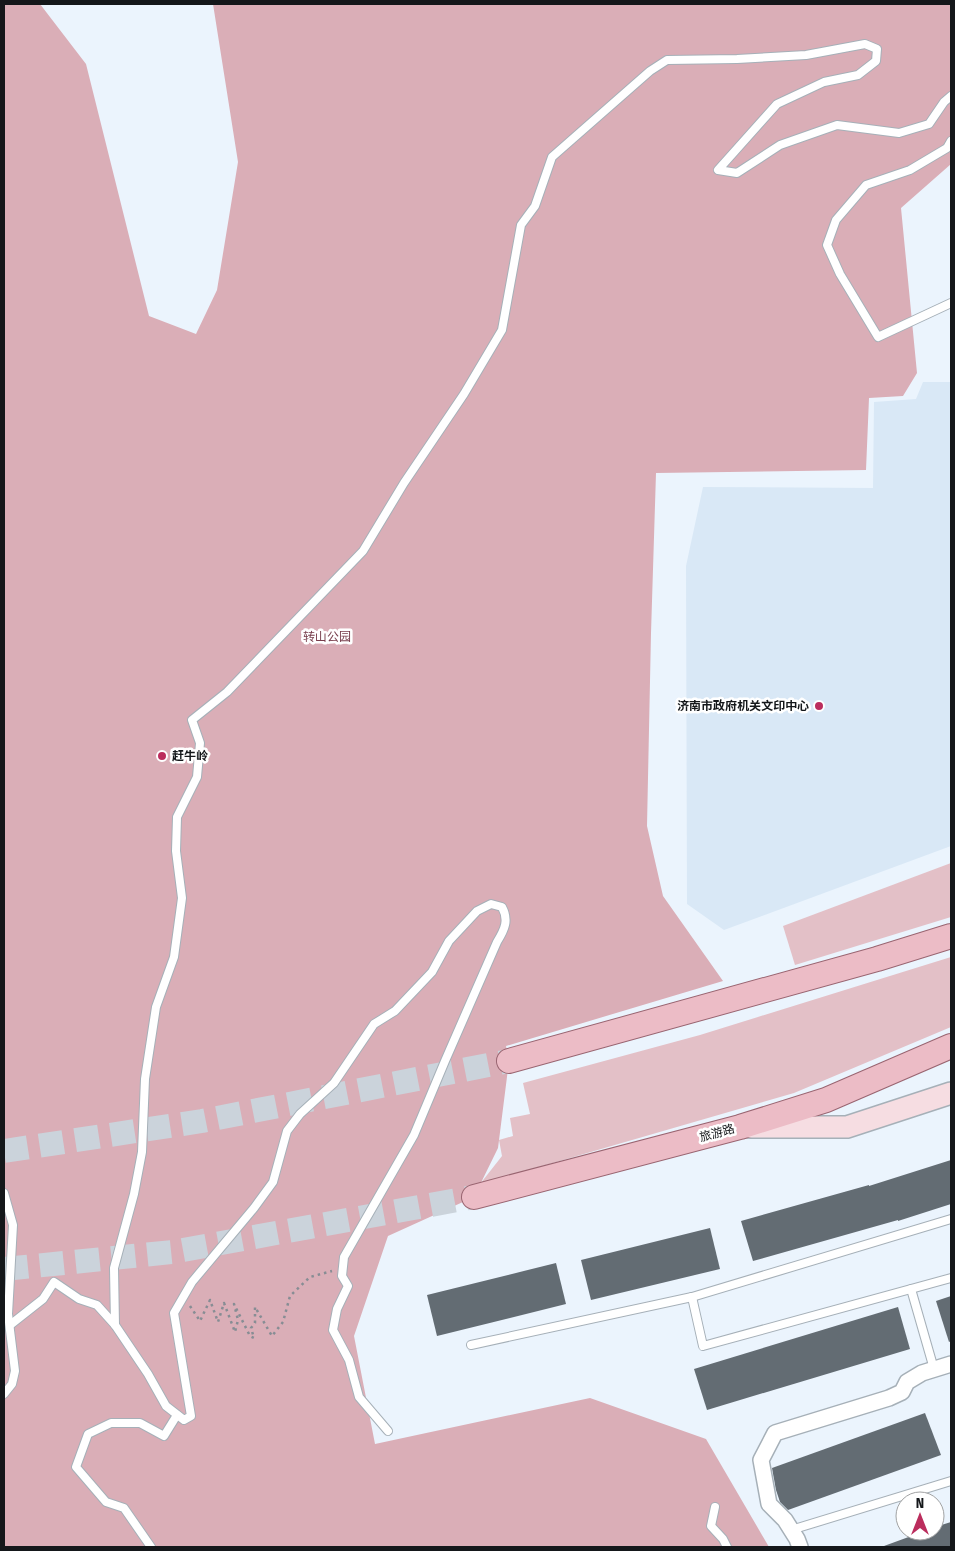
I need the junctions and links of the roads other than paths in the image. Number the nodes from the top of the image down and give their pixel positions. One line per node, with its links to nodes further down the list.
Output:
1 (951, 96): 15 (lane)
2 (951, 141): 3 (lane)
3 (951, 303)
4 (951, 936): 6 (main road)
5 (951, 1046): 8 (main road, 旅游路)
6 (509, 1061)
7 (951, 1093): 8 (street)
8 (740, 1127): 10 (main road, 旅游路)
9 (4, 1193): 16 (lane)
10 (474, 1197)
11 (951, 1219): 14 (lane)
12 (951, 1278): 13 (lane)
13 (911, 1290): 14 (lane); 19 (lane)
14 (692, 1297): 17 (lane)
15 (115, 1324): 16 (lane); 21 (lane)
16 (10, 1326): 20 (lane)
17 (471, 1345)
18 (951, 1364): 19 (street)
19 (934, 1370): 25 (street)
20 (4, 1394)
21 (177, 1415): 22 (lane); 26 (lane)
22 (388, 1431)
23 (951, 1481): 25 (lane)
24 (715, 1507): 27 (lane)
25 (791, 1530): 28 (street)
26 (151, 1547)
27 (727, 1547)
28 (800, 1547)

